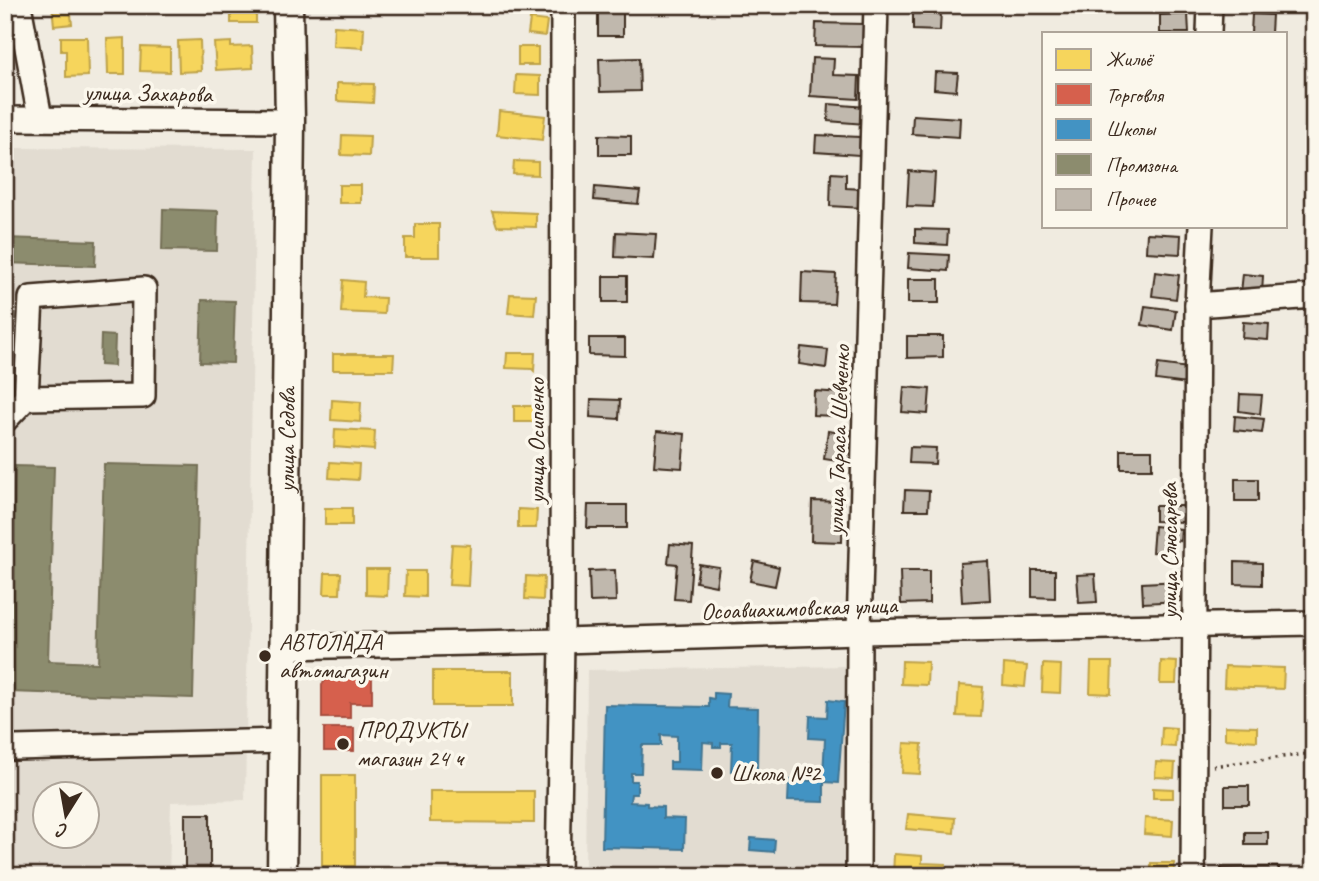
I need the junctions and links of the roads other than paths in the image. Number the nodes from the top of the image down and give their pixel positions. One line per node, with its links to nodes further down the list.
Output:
1 (19, 5): 7 (street)
2 (288, 5): 9 (main road, улица Седова)
3 (563, 5): 18 (street, улица Осипенко)
4 (876, 5): 17 (street, улица Тараса Шевченко)
5 (1210, 5): 6 (street)
6 (1209, 32)
7 (40, 118): 8 (street, улица Захарова); 9 (street, улица Захарова)
8 (5, 119)
9 (290, 121): 19 (main road, улица Седова)
10 (1201, 228): 12 (street, улица Слюсарева)
11 (1314, 296): 12 (street)
12 (1197, 305): 16 (street, улица Слюсарева)
13 (26, 398): 13 (street); 14 (street)
14 (5, 420)
15 (1314, 624): 16 (street, Осоавиахимовская улица)
16 (1195, 626): 17 (street, Осоавиахимовская улица); 25 (street, улица Слюсарева)
17 (859, 632): 18 (street, Осоавиахимовская улица); 24 (street, улица Тараса Шевченко)
18 (562, 641): 19 (street, Осоавиахимовская улица); 23 (street, улица Осипенко)
19 (285, 647): 20 (main road, улица Седова)
20 (284, 741): 21 (street); 22 (main road, улица Седова)
21 (5, 746)
22 (282, 876)
23 (558, 876)
24 (858, 876)
25 (1193, 876)

